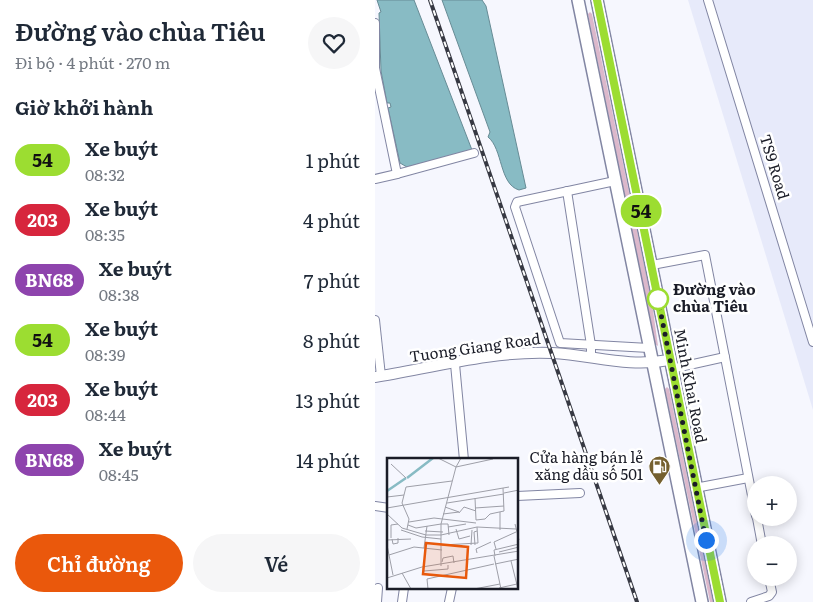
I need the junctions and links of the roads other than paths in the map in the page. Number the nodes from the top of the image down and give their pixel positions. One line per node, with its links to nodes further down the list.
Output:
1 (597, 0): 11 (main road, Minh Khai Road)
2 (707, 0): 13 (street, TS9 Road)
3 (582, 1): 9 (main road)
4 (375, 23): 5 (street)
5 (379, 104): 7 (street)
6 (474, 153): 7 (street)
7 (397, 174): 8 (street)
8 (375, 179)
9 (615, 181): 10 (street); 16 (main road)
10 (567, 192): 15 (street); 15 (street)
11 (652, 265): 17 (street); 21 (main road, Minh Khai Road)
12 (375, 320): 22 (street)
13 (810, 322): 14 (street, TS9 Road)
14 (813, 342)
15 (591, 345): 16 (street); 18 (street)
16 (649, 348): 19 (main road)
17 (725, 357): 21 (street); 24 (street)
18 (591, 358): 19 (main road, Tuong Giang Road); 20 (main road, Tuong Giang Road)
19 (652, 363): 21 (main road, Tuong Giang Road); 33 (main road)
20 (455, 364): 22 (main road, Tuong Giang Road); 23 (street)
21 (670, 365): 26 (main road, Minh Khai Road)
22 (378, 377)
23 (464, 458)
24 (748, 476)
25 (747, 478): 26 (street)
26 (695, 488): 34 (main road, Minh Khai Road)
27 (580, 493): 28 (street)
28 (519, 496)
29 (771, 586): 35 (street)
30 (376, 588): 31 (street); 32 (street)
31 (387, 589)
32 (377, 602)
33 (702, 602)
34 (720, 602)
35 (751, 602)

